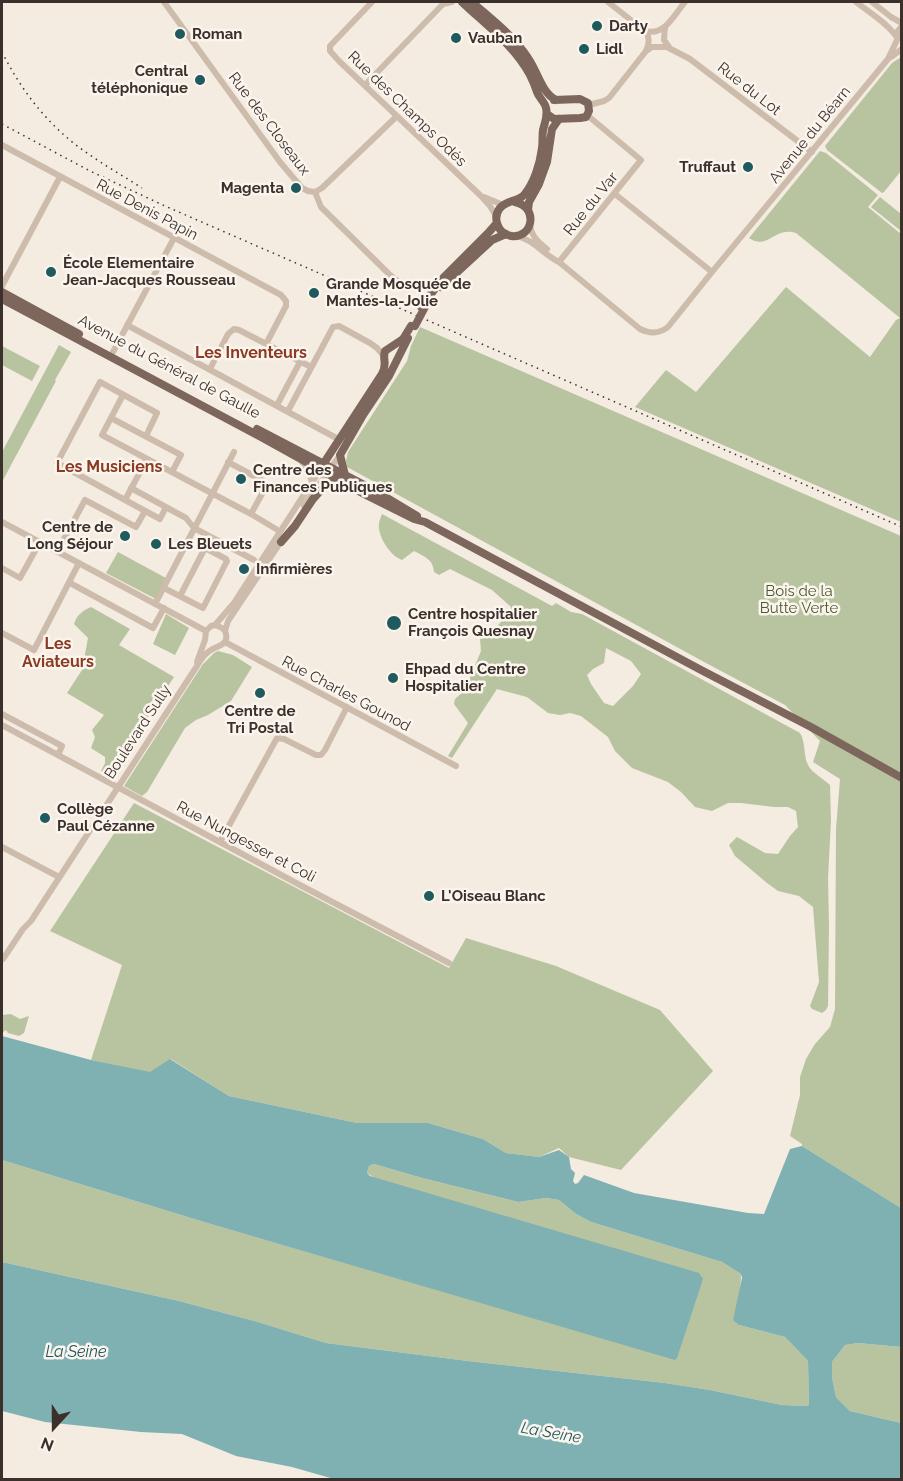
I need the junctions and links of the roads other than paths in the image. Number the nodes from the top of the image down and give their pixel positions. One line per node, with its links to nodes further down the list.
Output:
1 (164, 2): 32 (street, Rue des Closeaux)
2 (361, 2): 12 (street)
3 (372, 2): 12 (street, Rue des Champs Odés)
4 (452, 2): 11 (street)
5 (460, 2): 25 (main road)
6 (472, 2): 23 (main road)
7 (608, 2): 15 (street)
8 (684, 2): 14 (street)
9 (856, 2): 17 (street)
10 (872, 2): 13 (street)
11 (443, 3): 22 (street)
12 (364, 10): 22 (street, Rue des Champs Odés)
13 (902, 24): 17 (street)
14 (665, 27): 15 (street); 16 (street)
15 (650, 35): 16 (street); 18 (street); 20 (street)
16 (664, 38): 18 (street); 19 (street)
17 (899, 42): 21 (street, Avenue du Béarn); 21 (street, Avenue du Béarn)
18 (657, 47): 19 (street); 20 (street)
19 (669, 48): 30 (street, Rue du Lot)
20 (646, 51): 24 (street)
21 (888, 59): 30 (street, Avenue du Béarn)
22 (365, 85): 27 (street, Rue des Champs Odés)
23 (556, 100): 24 (main road); 25 (main road)
24 (589, 105): 26 (main road)
25 (547, 110): 28 (main road); 35 (main road)
26 (587, 115): 28 (main road); 33 (street, Rue du Var)
27 (397, 117): 32 (street, Rue des Closeaux); 34 (street, Rue des Champs Odés)
28 (559, 119): 37 (main road)
29 (2, 145): 31 (street, Rue Denis Papin)
30 (812, 152): 44 (street, Avenue du Béarn)
31 (60, 177): 42 (street, Rue Denis Papin); 45 (street)
32 (315, 192): 46 (street)
33 (615, 194): 43 (street, Rue du Var); 44 (street)
34 (481, 196): 36 (street, Rue des Champs Odés); 38 (street, Rue des Champs Odés)
35 (515, 202): 36 (main road); 37 (main road)
36 (503, 205): 38 (main road)
37 (528, 210): 39 (main road)
38 (496, 219): 40 (main road); 49 (main road)
39 (530, 224): 41 (main road); 43 (street)
40 (506, 234): 41 (main road); 49 (main road)
41 (517, 236): 43 (street)
42 (174, 238): 50 (street); 53 (street, Rue Denis Papin)
43 (559, 262): 44 (street, Avenue du Béarn)
44 (712, 272)
45 (2, 286)
46 (406, 288)
47 (2, 292): 55 (main road, Avenue du Général de Gaulle)
48 (2, 299): 72 (main road, Avenue du Général de Gaulle)
49 (423, 307): 51 (main road, bridge)
50 (128, 325): 55 (street); 60 (street)
51 (413, 326): 54 (main road); 56 (main road)
52 (370, 343): 54 (street); 57 (street); 59 (street)
53 (266, 344): 58 (street); 60 (street)
54 (390, 347): 56 (main road); 57 (main road)
55 (113, 352): 70 (main road, Avenue du Général de Gaulle)
56 (398, 357): 57 (main road); 69 (main road)
57 (384, 358): 66 (main road)
58 (300, 362): 59 (street); 62 (street)
59 (311, 368): 63 (street)
60 (210, 369): 62 (street)
61 (123, 395): 64 (street); 65 (street); 80 (street)
62 (277, 405): 63 (street)
63 (288, 411): 66 (street)
64 (111, 418): 65 (street); 71 (street)
65 (146, 436): 75 (street)
66 (340, 440): 68 (main road)
67 (234, 452): 73 (street)
68 (330, 453): 70 (main road); 74 (main road)
69 (340, 455): 74 (street); 76 (main road)
70 (310, 456): 74 (main road, Avenue du Général de Gaulle)
71 (147, 459): 75 (street); 78 (street)
72 (300, 459): 74 (main road, Avenue du Général de Gaulle); 77 (street)
73 (228, 462): 79 (street); 83 (street)
74 (325, 469): 76 (main road); 77 (street); 88 (street)
75 (172, 472): 79 (street)
76 (343, 478): 88 (main road); 111 (main road)
77 (312, 483): 98 (street)
78 (131, 488): 80 (street); 81 (street)
79 (212, 494): 83 (street); 85 (street)
80 (124, 500): 82 (street)
81 (166, 507): 82 (street); 85 (street)
82 (145, 511): 89 (street)
83 (251, 514): 86 (street)
84 (2, 522): 87 (street)
85 (194, 528): 90 (street); 94 (street)
86 (276, 529)
87 (40, 542): 89 (street); 92 (street)
88 (281, 542): 100 (street)
89 (57, 552): 91 (street)
90 (254, 560)
91 (79, 563): 93 (street); 96 (street)
92 (2, 568)
93 (70, 583): 97 (street); 101 (street)
94 (164, 588): 95 (street); 96 (street)
95 (180, 596): 95 (street)
96 (155, 604): 97 (street)
97 (164, 609): 99 (street)
98 (215, 626): 99 (street); 100 (street)
99 (206, 631): 102 (street)
100 (225, 631): 103 (street)
101 (2, 633)
102 (205, 640): 104 (street); 105 (street)
103 (225, 642): 104 (street); 106 (street, Rue Charles Gounod)
104 (214, 648): 105 (street)
105 (195, 669): 112 (street, Boulevard Sully)
106 (347, 707): 110 (street, Rue Charles Gounod); 113 (street)
107 (2, 714): 109 (street)
108 (2, 724): 109 (street, Rue Nungesser et Coli)
109 (58, 755): 112 (street, Rue Nungesser et Coli)
110 (456, 766)
111 (902, 778)
112 (118, 787): 113 (street, Rue Nungesser et Coli); 115 (street, Boulevard Sully)
113 (220, 842): 117 (street, Rue Nungesser et Coli)
114 (2, 847): 115 (street)
115 (59, 877): 116 (street, Boulevard Sully)
116 (2, 959)
117 (449, 963)

